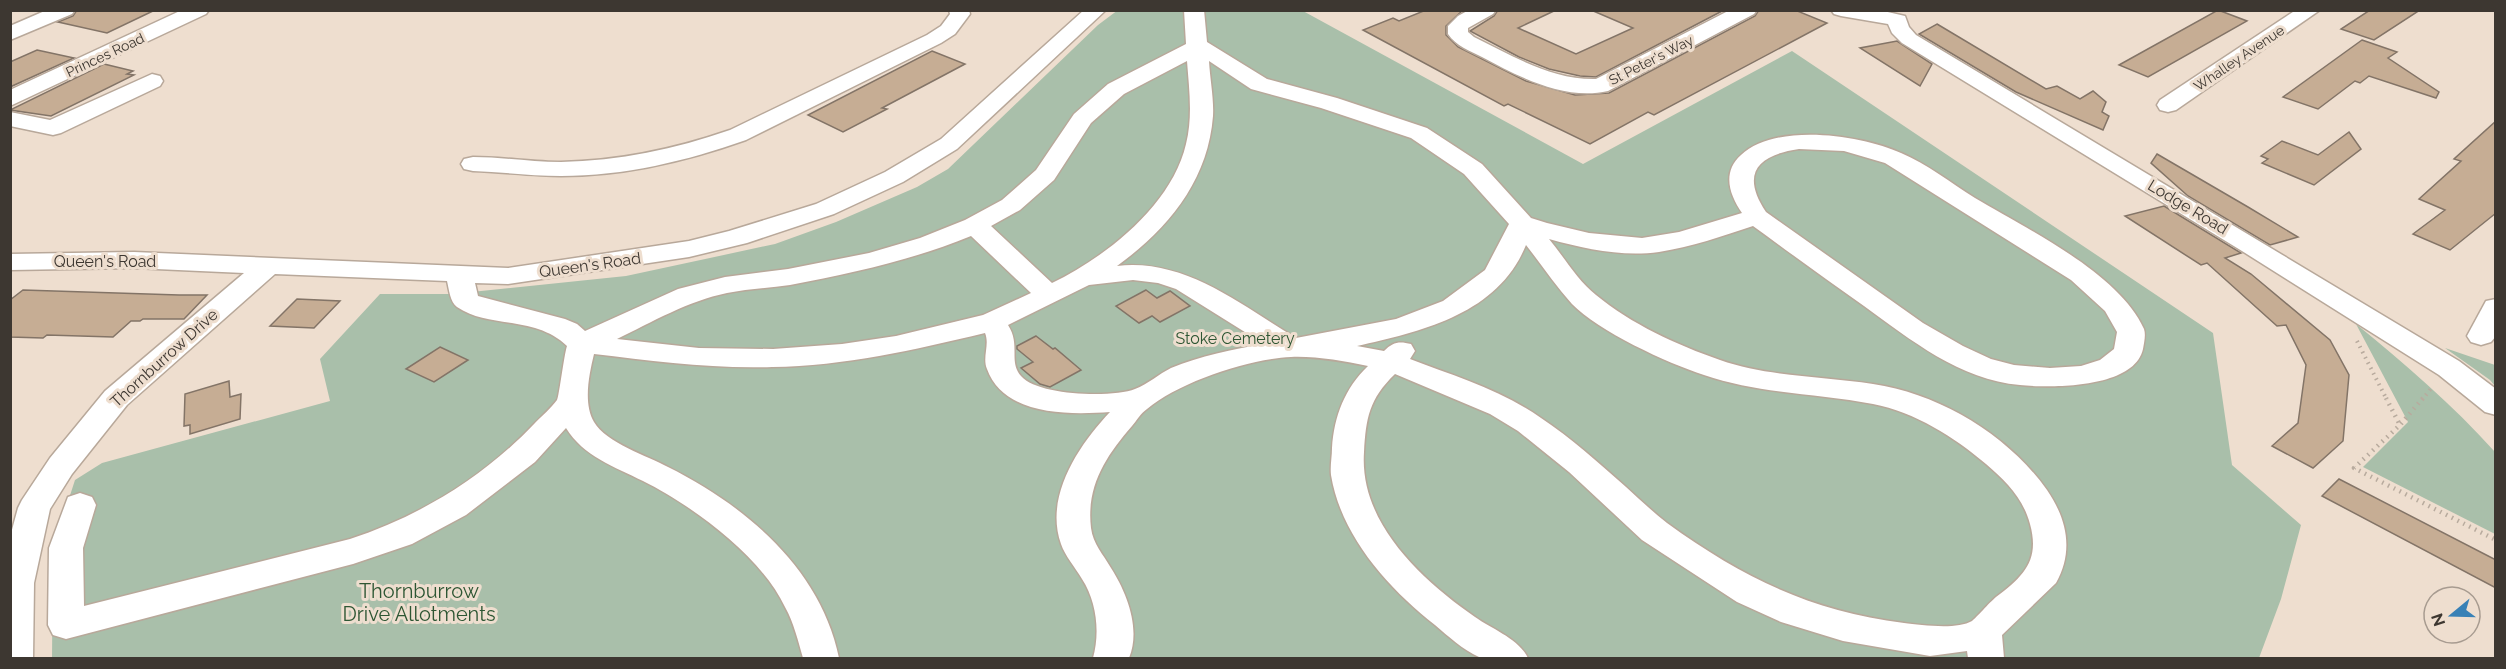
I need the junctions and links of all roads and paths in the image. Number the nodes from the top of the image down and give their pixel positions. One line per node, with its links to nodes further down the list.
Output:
1 (65, 10): 11 (street)
2 (199, 10): 14 (street, Princes Road)
3 (959, 10): 17 (street)
4 (1096, 10): 23 (street, Queen's Road)
5 (1194, 10): 12 (street)
6 (1486, 10): 7 (street, St Peter's Way)
7 (1747, 10)
8 (1841, 10): 10 (street)
9 (2310, 10): 15 (street, Whalley Avenue)
10 (1905, 15): 27 (street, Lodge Road)
11 (10, 34)
12 (1199, 46): 19 (street); 20 (street); 24 (street)
13 (152, 81): 16 (street)
14 (10, 99)
15 (2168, 105)
16 (10, 119)
17 (473, 164)
18 (1757, 217): 18 (street); 19 (street)
19 (1522, 224): 29 (street); 43 (street)
20 (974, 225): 26 (street); 32 (street)
21 (22, 262): 22 (street, Queen's Road); 25 (street)
22 (267, 267): 23 (street, Queen's Road); 41 (street, Thornburrow Drive)
23 (459, 274): 32 (street)
24 (1083, 278): 26 (street); 33 (street)
25 (10, 280)
26 (1048, 294): 30 (street)
27 (2345, 303): 35 (street, Lodge Road); 39 (path)
28 (2496, 307): 31 (street)
29 (1442, 313): 33 (street); 34 (street)
30 (992, 322): 32 (street); 36 (street)
31 (2481, 336)
32 (582, 344): 37 (street)
33 (1291, 348): 34 (street); 36 (street)
34 (1392, 362): 43 (street); 47 (street)
35 (2449, 368): 38 (street, Lodge Road); 39 (path)
36 (1140, 399): 46 (street)
37 (573, 401): 40 (street); 45 (street)
38 (2496, 405)
39 (2400, 425): 42 (path)
40 (80, 505)
41 (22, 513): 44 (street, Thornburrow Drive)
42 (2496, 540)
43 (1985, 645)
44 (15, 658)
45 (821, 658)
46 (1111, 658)
47 (1510, 658)

